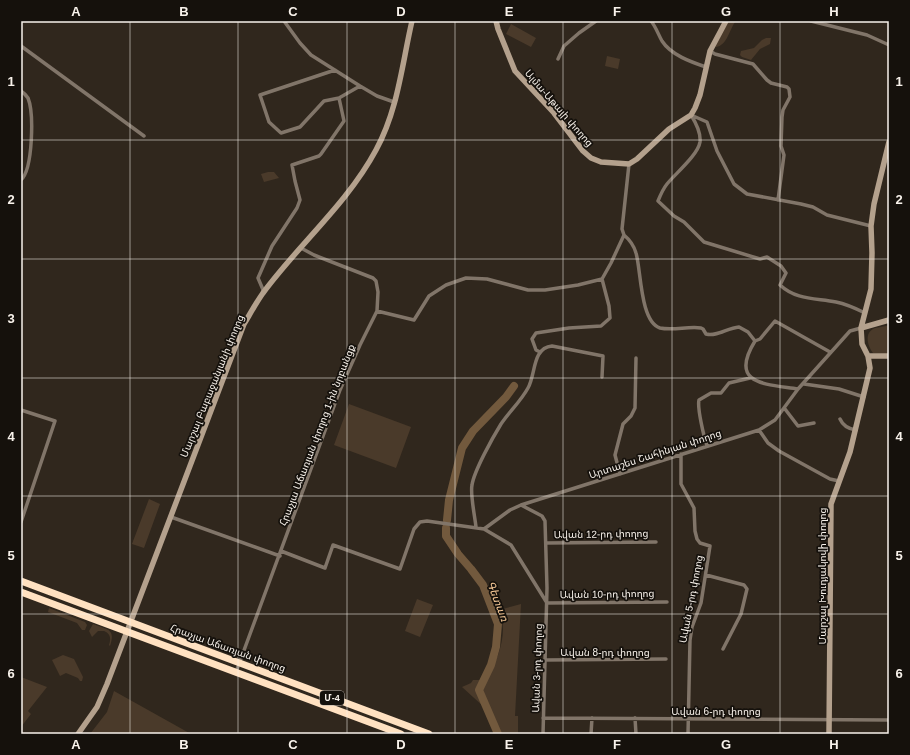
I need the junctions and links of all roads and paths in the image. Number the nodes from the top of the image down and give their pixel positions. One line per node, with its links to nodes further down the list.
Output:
1 (284, 21): 13 (street)
2 (412, 21): 17 (street, Մարշալ Բաբաջանյանի փողոց)
3 (496, 21): 21 (street, Ալմա-Աթայի փողոց)
4 (596, 21): 11 (street)
5 (651, 21): 12 (street)
6 (726, 21): 10 (street)
7 (811, 21): 8 (street)
8 (889, 45)
9 (21, 46): 19 (street)
10 (710, 51): 12 (street); 23 (street)
11 (558, 59)
12 (706, 67): 18 (street)
13 (335, 70): 14 (street); 16 (street)
14 (360, 86): 16 (street); 17 (street)
15 (21, 91): 22 (street)
16 (339, 98): 28 (street)
17 (394, 102): 26 (street, Մարշալ Բաբաջանյանի փողոց)
18 (691, 115): 21 (street); 23 (street); 30 (street)
19 (144, 136)
20 (889, 142): 24 (street, Մարշալ Խուդյակովի փողոց)
21 (629, 164): 25 (street)
22 (21, 180)
23 (778, 200): 24 (street)
24 (871, 226): 30 (street, Մարշալ Խուդյակովի փողոց)
25 (624, 235): 27 (street); 33 (street)
26 (301, 248): 28 (street, Մարշալ Բաբաջանյանի փողոց); 29 (street)
27 (602, 279): 29 (street); 34 (street)
28 (264, 292): 55 (street, Մարշալ Բաբաջանյանի փողոց)
29 (377, 311): 61 (street, Հրաչյա Աճառյան փողոց 1-ին նրբանցք)
30 (865, 313): 32 (street, Մարշալ Խուդյակովի փողոց)
31 (889, 320): 32 (street)
32 (861, 328): 35 (street, Արտաշես Շահինյան փողոց); 36 (street, Մարշալ Խուդյակովի փողոց)
33 (755, 341): 35 (street); 40 (street)
34 (540, 352): 39 (street); 57 (street)
35 (830, 352): 41 (street, Արտաշես Շահինյան փողոց)
36 (868, 356): 37 (street); 43 (street, Մարշալ Խուդյակովի փողոց)
37 (889, 356)
38 (636, 358): 52 (street)
39 (602, 377)
40 (750, 378): 42 (street); 50 (street)
41 (804, 384): 42 (street, Արտաշես Շահինյան փողոց); 43 (street)
42 (798, 389): 44 (street, Արտաշես Շահինյան փողոց)
43 (864, 397): 49 (street, Մարշալ Խուդյակովի փողոց)
44 (785, 409): 47 (street); 48 (street, Արտաշես Շահինյան փողոց)
45 (21, 410): 56 (street)
46 (840, 419): 49 (street)
47 (814, 422)
48 (759, 430): 50 (street, Արտաշես Շահինյան փողոց); 53 (street)
49 (853, 430): 53 (street, Մարշալ Խուդյակովի փողոց)
50 (707, 446): 51 (street, Արտաշես Շահինյան փողոց)
51 (681, 454): 52 (street, Արտաշես Շահինյան փողոց); 63 (street, Ավան 5-րդ փողոց)
52 (620, 474): 54 (street, Արտաշես Շահինյան փողոց)
53 (839, 481): 79 (street, Մարշալ Խուդյակովի փողոց)
54 (520, 505): 58 (street, Արտաշես Շահինյան փողոց); 60 (street, Ավան 3-րդ փողոց)
55 (171, 517): 62 (street); 68 (street, Մարշալ Բաբաջանյանի փողոց)
56 (21, 522)
57 (476, 527): 58 (street); 61 (street)
58 (484, 529): 67 (street)
59 (656, 542): 60 (street, Ավան 12-րդ փողոց)
60 (546, 543): 67 (street, Ավան 3-րդ փողոց)
61 (281, 551): 62 (street, Հրաչյա Աճառյան փողոց 1-ին նրբանցք)
62 (280, 556): 73 (street, Հրաչյա Աճառյան փողոց 1-ին նրբանցք)
63 (706, 575): 70 (street); 78 (street, Ավան 5-րդ փողոց)
64 (21, 581): 68 (highway, Հրաչյա Աճառյան փողոց / Մ-4)
65 (21, 592): 69 (highway, Հրաչյա Աճառյան փողոց / Մ-4)
66 (667, 602): 67 (street, Ավան 10-րդ փողոց)
67 (547, 603): 72 (street, Ավան 3-րդ փողոց)
68 (130, 622): 69 (street, Մարշալ Բաբաջանյանի փողոց); 73 (highway, Հրաչյա Աճառյան փողոց / Մ-4)
69 (127, 631): 74 (highway, Հրաչյա Աճառյան փողոց / Մ-4); 82 (street, Մարշալ Բաբաջանյանի փողոց)
70 (724, 649)
71 (666, 659): 72 (street, Ավան 8-րդ փողոց)
72 (545, 660): 75 (street, Ավան 3-րդ փողոց)
73 (240, 663): 74 (street, Հրաչյա Աճառյան փողոց 1-ին նրբանցք); 81 (highway, Հրաչյա Աճառյան փողոց / Մ-4)
74 (236, 672): 83 (highway, Հրաչյա Աճառյան փողոց / Մ-4)
75 (543, 718): 76 (street, Ավան 6-րդ փողոց); 84 (street, Ավան 3-րդ փողոց)
76 (592, 718): 77 (street, Ավան 6-րդ փողոց); 85 (street)
77 (636, 718): 78 (street, Ավան 6-րդ փողոց); 86 (street)
78 (688, 718): 79 (street, Ավան 6-րդ փողոց); 87 (street, Ավան 5-րդ փողոց)
79 (829, 720): 80 (street, Ավան 6-րդ փողոց); 88 (street, Մարշալ Խուդյակովի փողոց)
80 (889, 720)
81 (426, 733)
82 (78, 734)
83 (401, 734)
84 (543, 734)
85 (591, 734)
86 (636, 734)
87 (688, 734)
88 (829, 734)

